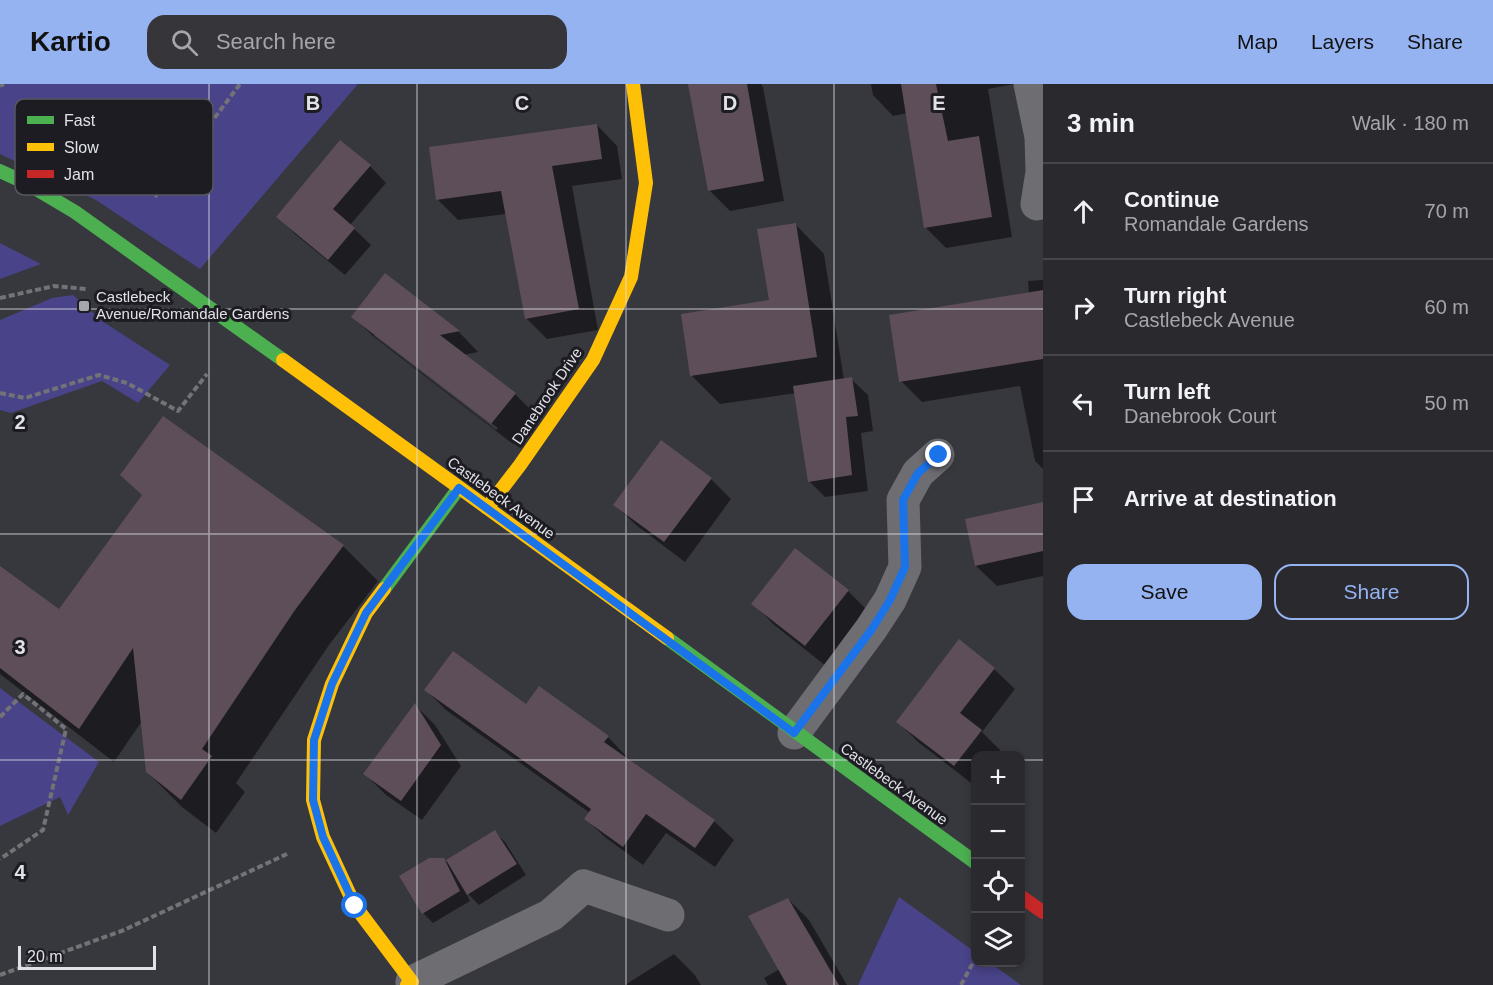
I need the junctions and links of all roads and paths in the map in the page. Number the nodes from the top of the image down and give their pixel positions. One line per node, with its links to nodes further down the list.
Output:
1 (4, 84): 5 (path)
2 (241, 84): 6 (path)
3 (633, 84): 17 (street, Danebrook Drive)
4 (1030, 84): 10 (street)
5 (0, 86)
6 (213, 121)
7 (0, 171): 8 (street, Castlebeck Avenue)
8 (15, 178)
9 (46, 195): 16 (street, Castlebeck Avenue)
10 (1037, 204)
11 (86, 289): 12 (path)
12 (0, 298)
13 (207, 374): 14 (path)
14 (0, 393)
15 (939, 455): 19 (street)
16 (459, 488): 17 (street, Castlebeck Avenue); 20 (street)
17 (487, 508): 19 (street, Castlebeck Avenue)
18 (0, 717): 21 (path)
19 (794, 733): 22 (street, Castlebeck Avenue)
20 (323, 837): 27 (path); 28 (street)
21 (0, 859)
22 (971, 860)
23 (1025, 899): 24 (street)
24 (1043, 912)
25 (668, 915): 28 (street)
26 (971, 965): 29 (path)
27 (0, 975)
28 (409, 983)
29 (961, 985)

